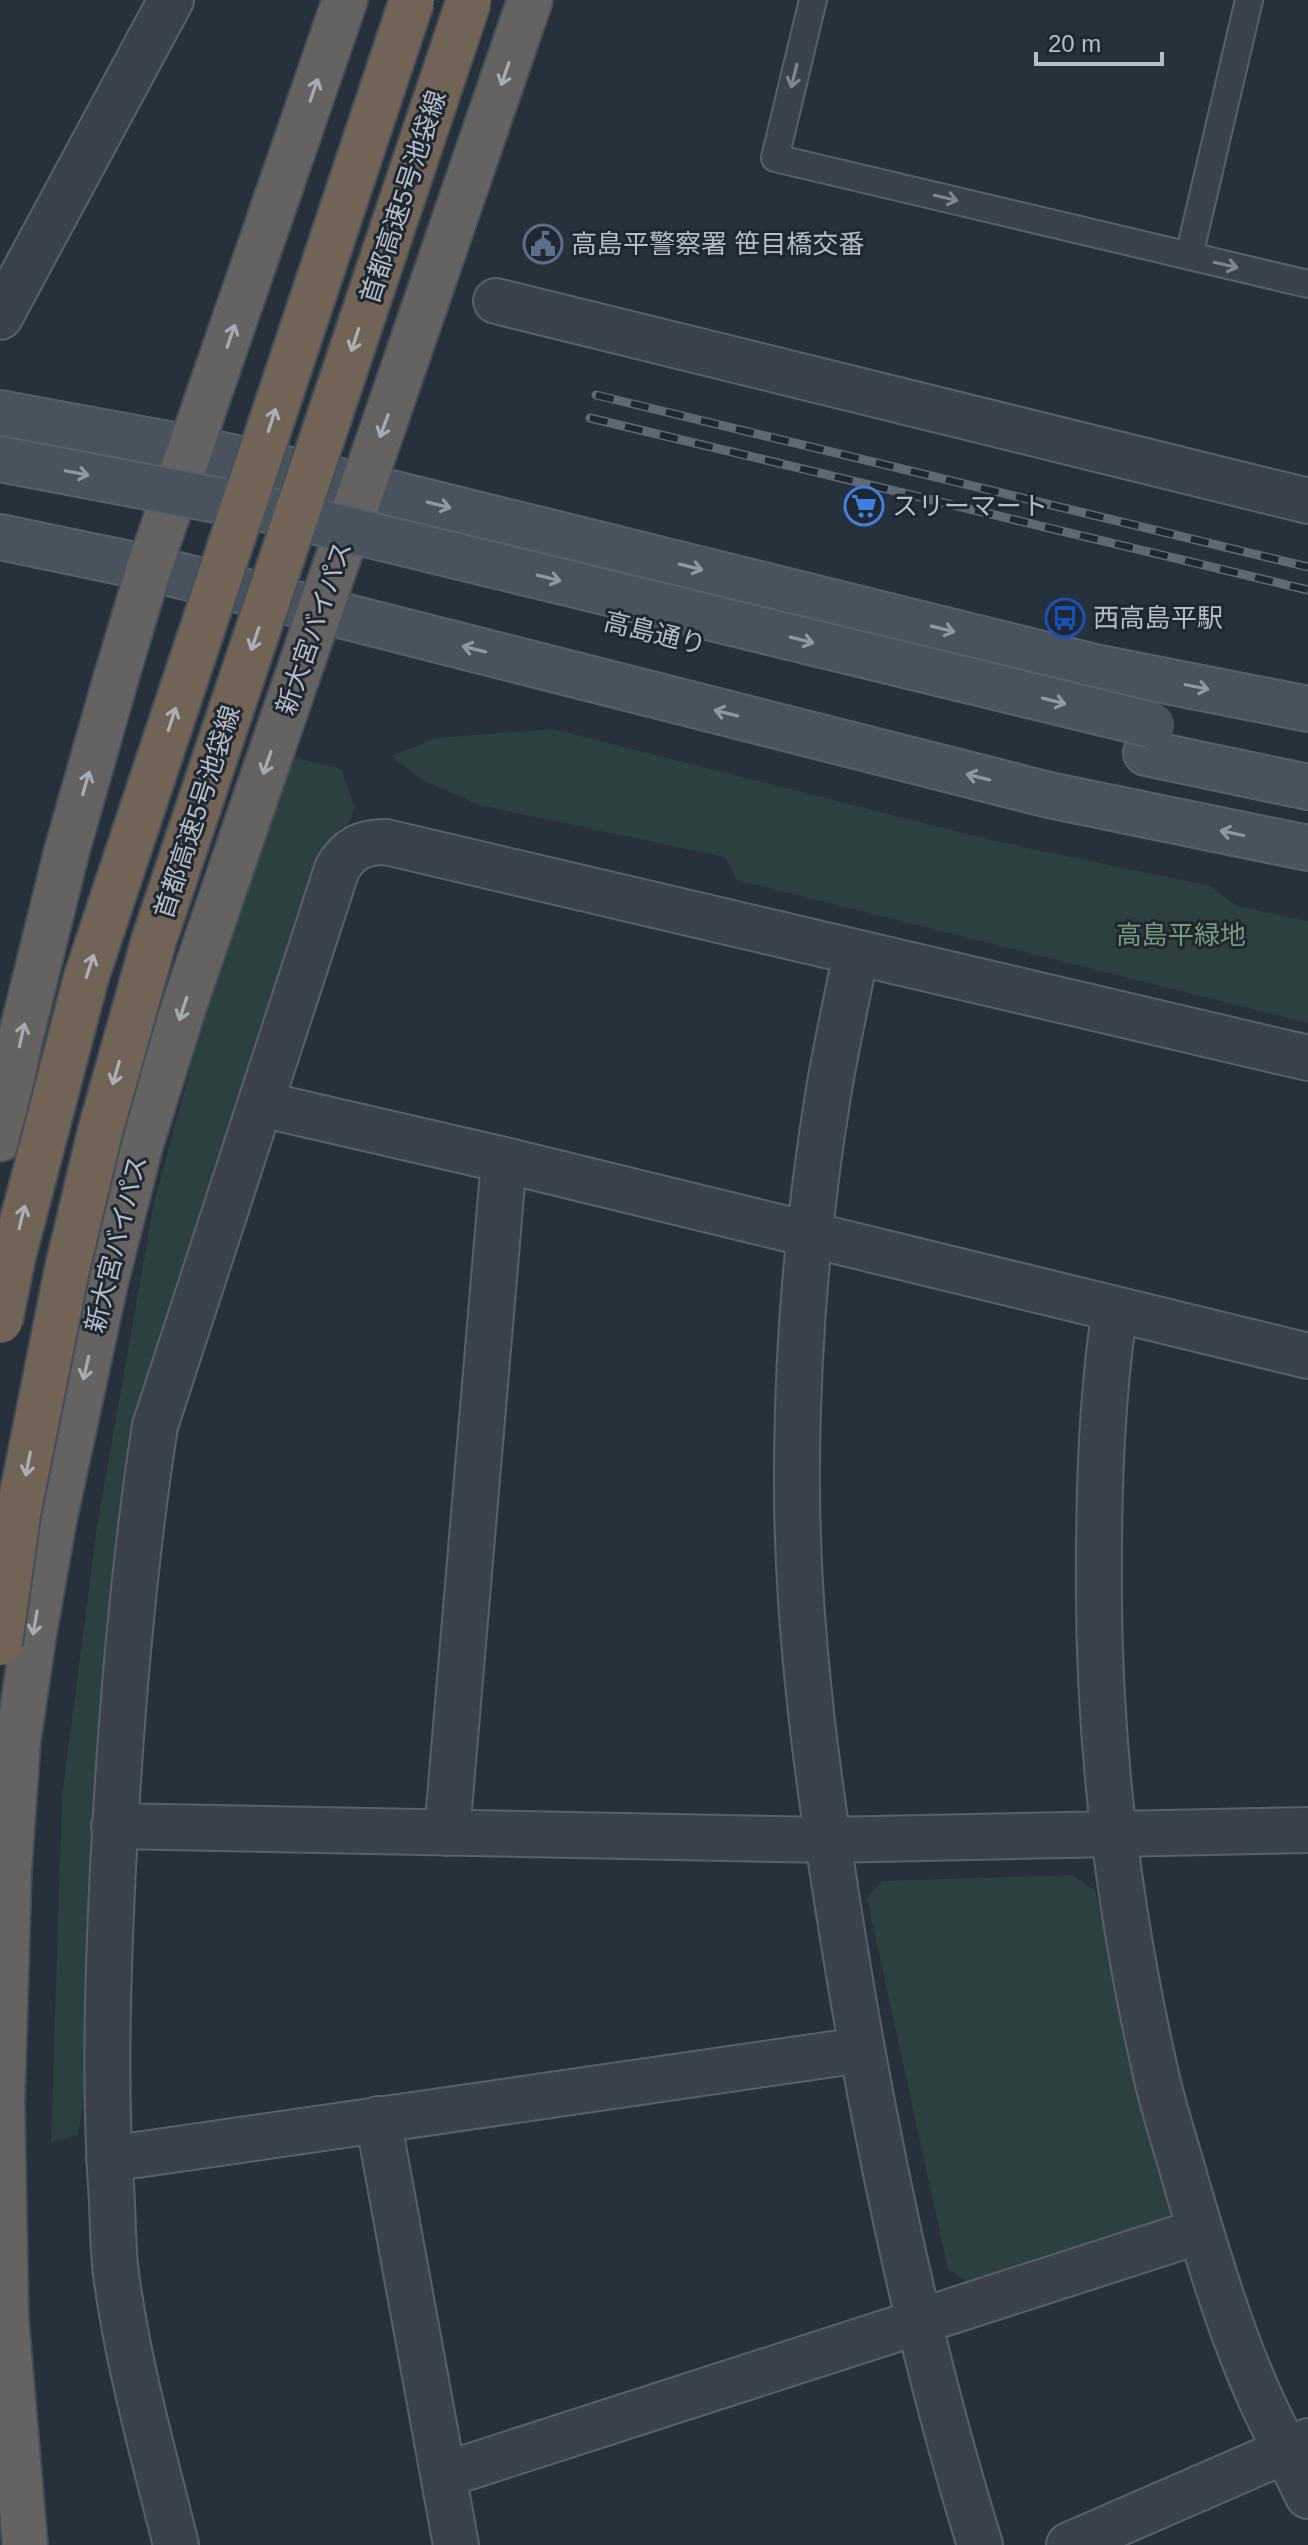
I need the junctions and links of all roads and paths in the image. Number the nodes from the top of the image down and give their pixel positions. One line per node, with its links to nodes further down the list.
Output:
1 (171, 0): 11 (street)
2 (345, 0): 13 (highway, one-way to 2)
3 (412, 0): 33 (highway, 首都高速5号池袋線, one-way to 3, bridge)
4 (469, 0): 35 (highway, 首都高速5号池袋線, one-way to 35, bridge)
5 (530, 0): 15 (highway, 新大宮バイパス, one-way to 15)
6 (813, 0): 8 (lane, one-way to 8)
7 (1249, 0): 8 (lane)
8 (1189, 256): 9 (lane, one-way to 9)
9 (1308, 284)
10 (496, 301): 17 (street)
11 (2, 308)
12 (0, 413): 13 (main road)
13 (190, 448): 15 (main road); 19 (highway)
14 (0, 459): 22 (main road, 高島通り, one-way to 22, bridge)
15 (363, 486): 20 (highway, 新大宮バイパス); 21 (main road, one-way to 21)
16 (0, 488): 22 (main road, 高島通り, bridge)
17 (1308, 501)
18 (0, 537): 19 (main road)
19 (149, 568): 20 (main road); 29 (highway, one-way to 19)
20 (320, 610): 25 (main road, one-way to 20); 49 (highway, 新大宮バイパス, one-way to 49)
21 (1308, 709)
22 (1149, 739): 23 (main road, 高島通り); 24 (main road, 高島通り)
23 (1308, 756)
24 (1308, 787)
25 (1308, 848)
26 (856, 953): 27 (street); 28 (street); 31 (street)
27 (1308, 1058)
28 (261, 1104): 30 (street); 36 (street)
29 (0, 1139)
30 (504, 1160): 31 (street); 38 (street)
31 (809, 1236): 32 (street); 40 (street)
32 (1115, 1309): 34 (street); 39 (street)
33 (0, 1321)
34 (1308, 1356)
35 (0, 1643)
36 (114, 1826): 38 (street); 43 (street)
37 (1308, 1830): 39 (street)
38 (447, 1833): 40 (street)
39 (1113, 1836): 40 (street); 44 (street)
40 (827, 1840): 41 (street)
41 (861, 2050): 42 (street); 45 (street)
42 (378, 2119): 43 (street); 47 (street)
43 (109, 2159): 50 (street)
44 (1200, 2231): 45 (street); 46 (street)
45 (917, 2321): 47 (street); 52 (street)
46 (1297, 2446): 48 (street); 53 (street)
47 (444, 2475): 51 (street)
48 (1308, 2496)
49 (25, 2545)
50 (176, 2545)
51 (456, 2545)
52 (980, 2545)
53 (1069, 2545)

